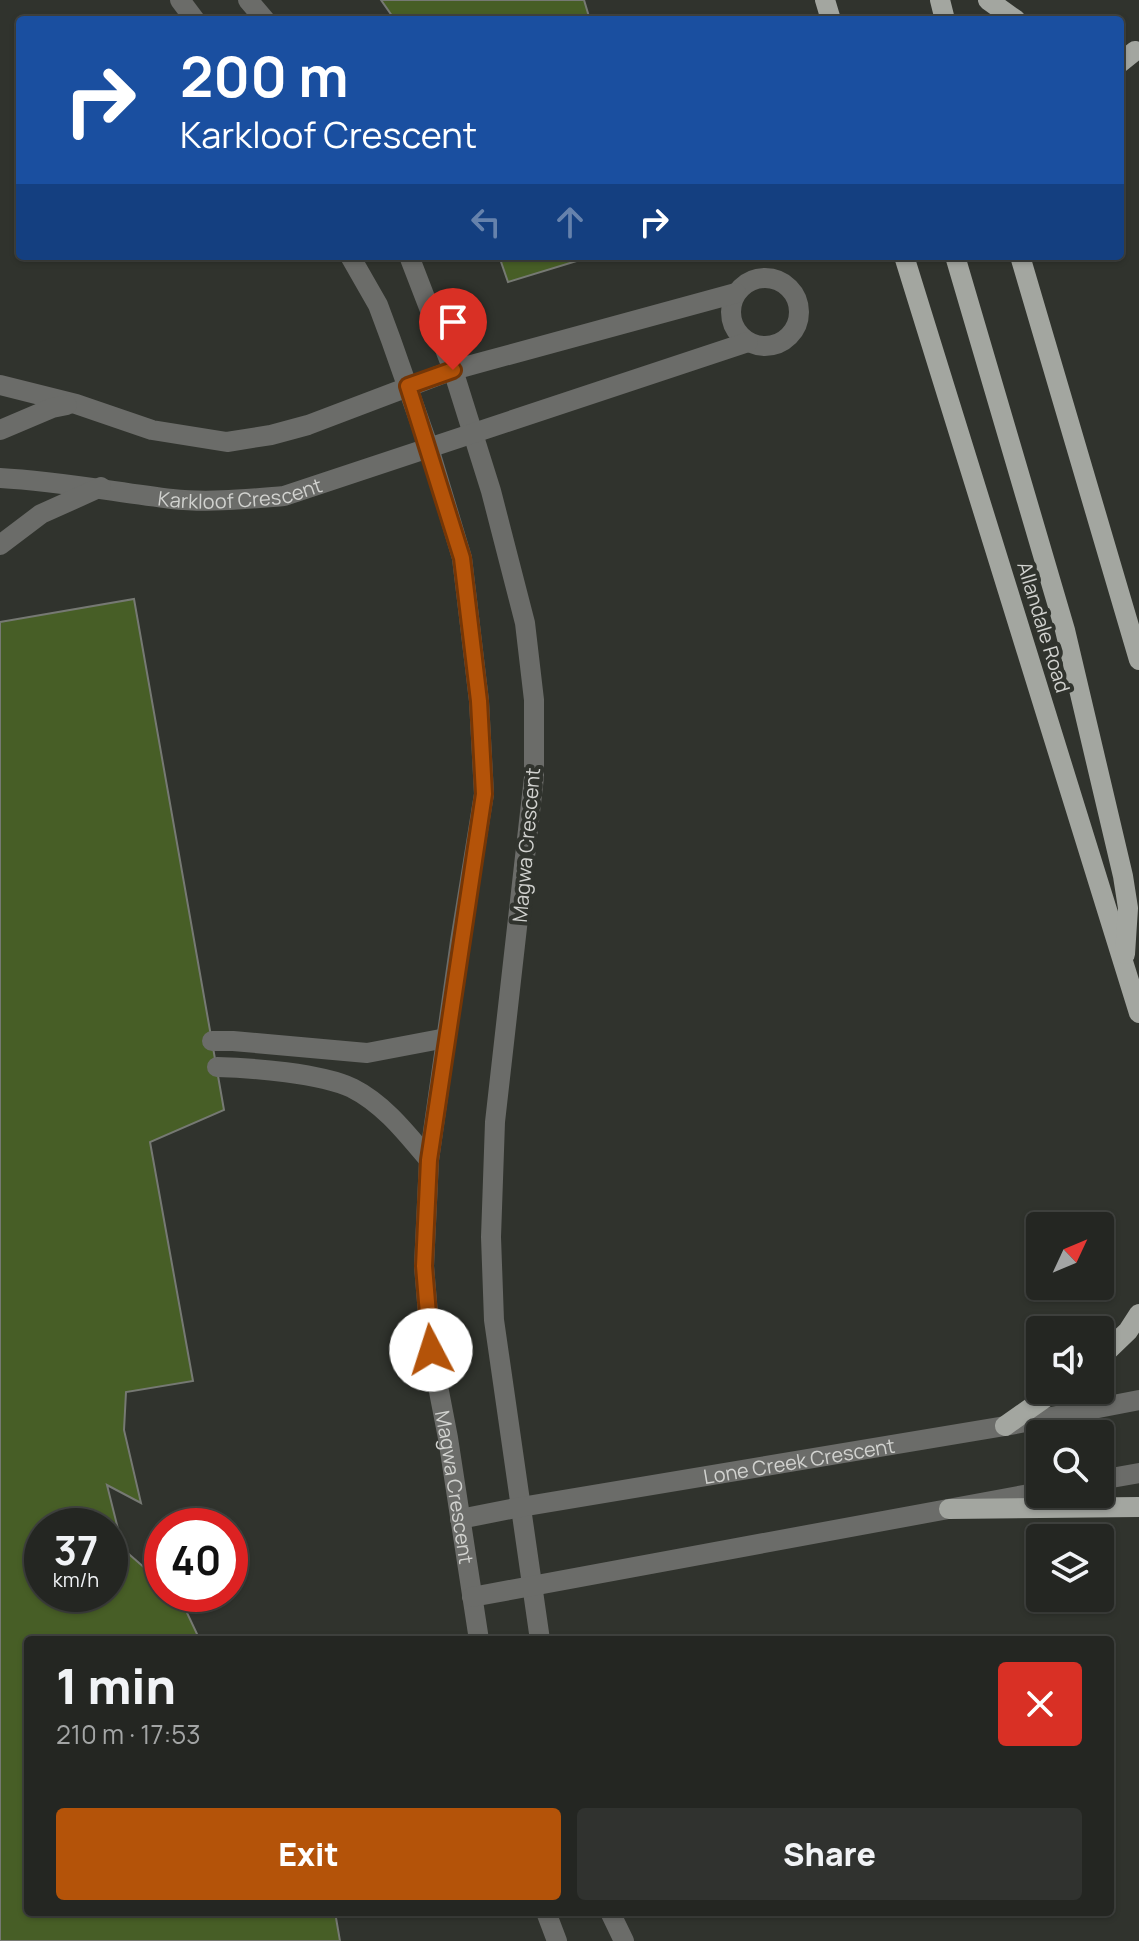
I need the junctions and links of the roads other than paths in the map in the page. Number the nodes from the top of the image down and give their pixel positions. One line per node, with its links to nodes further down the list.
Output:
1 (248, 0): 3 (street)
2 (988, 0): 4 (main road)
3 (262, 16)
4 (1010, 16)
5 (352, 260): 14 (street, Magwa Crescent)
6 (411, 260): 12 (street, Magwa Crescent)
7 (905, 260): 23 (main road, Allandale Road)
8 (956, 260): 23 (main road)
9 (1021, 260): 22 (main road)
10 (736, 293): 11 (street); 11 (street); 12 (street)
11 (748, 342): 17 (street, Karkloof Crescent)
12 (453, 370): 14 (street); 17 (street, Magwa Crescent)
13 (0, 385): 15 (street)
14 (408, 386): 15 (street); 18 (street, Magwa Crescent)
15 (76, 404): 16 (street)
16 (0, 430)
17 (471, 432): 18 (street, Karkloof Crescent); 37 (street, Magwa Crescent)
18 (429, 448): 20 (street, Karkloof Crescent); 25 (street, Magwa Crescent)
19 (0, 478): 20 (street, Karkloof Crescent)
20 (101, 487): 21 (street)
21 (0, 545)
22 (1139, 660)
23 (1124, 966): 24 (main road, Allandale Road)
24 (1139, 1013)
25 (446, 1038): 26 (street); 28 (street, Magwa Crescent)
26 (212, 1041)
27 (217, 1067): 28 (street)
28 (429, 1160): 40 (street, Magwa Crescent)
29 (1139, 1314): 30 (main road)
30 (1114, 1344)
31 (1139, 1400): 33 (street, Lone Creek Crescent)
32 (1036, 1404): 33 (main road)
33 (1005, 1426): 37 (street, Lone Creek Crescent)
34 (1139, 1473): 35 (street)
35 (1114, 1477)
36 (1026, 1495): 39 (street)
37 (521, 1507): 40 (street, Lone Creek Crescent); 41 (street, Magwa Crescent)
38 (1139, 1507): 39 (main road)
39 (949, 1509): 41 (street)
40 (460, 1519): 42 (street, Magwa Crescent)
41 (531, 1587): 42 (street); 44 (street, Magwa Crescent)
42 (472, 1597): 43 (street, Magwa Crescent)
43 (478, 1636)
44 (539, 1636)
45 (548, 1916): 47 (street)
46 (612, 1916): 48 (street)
47 (557, 1941)
48 (624, 1941)

